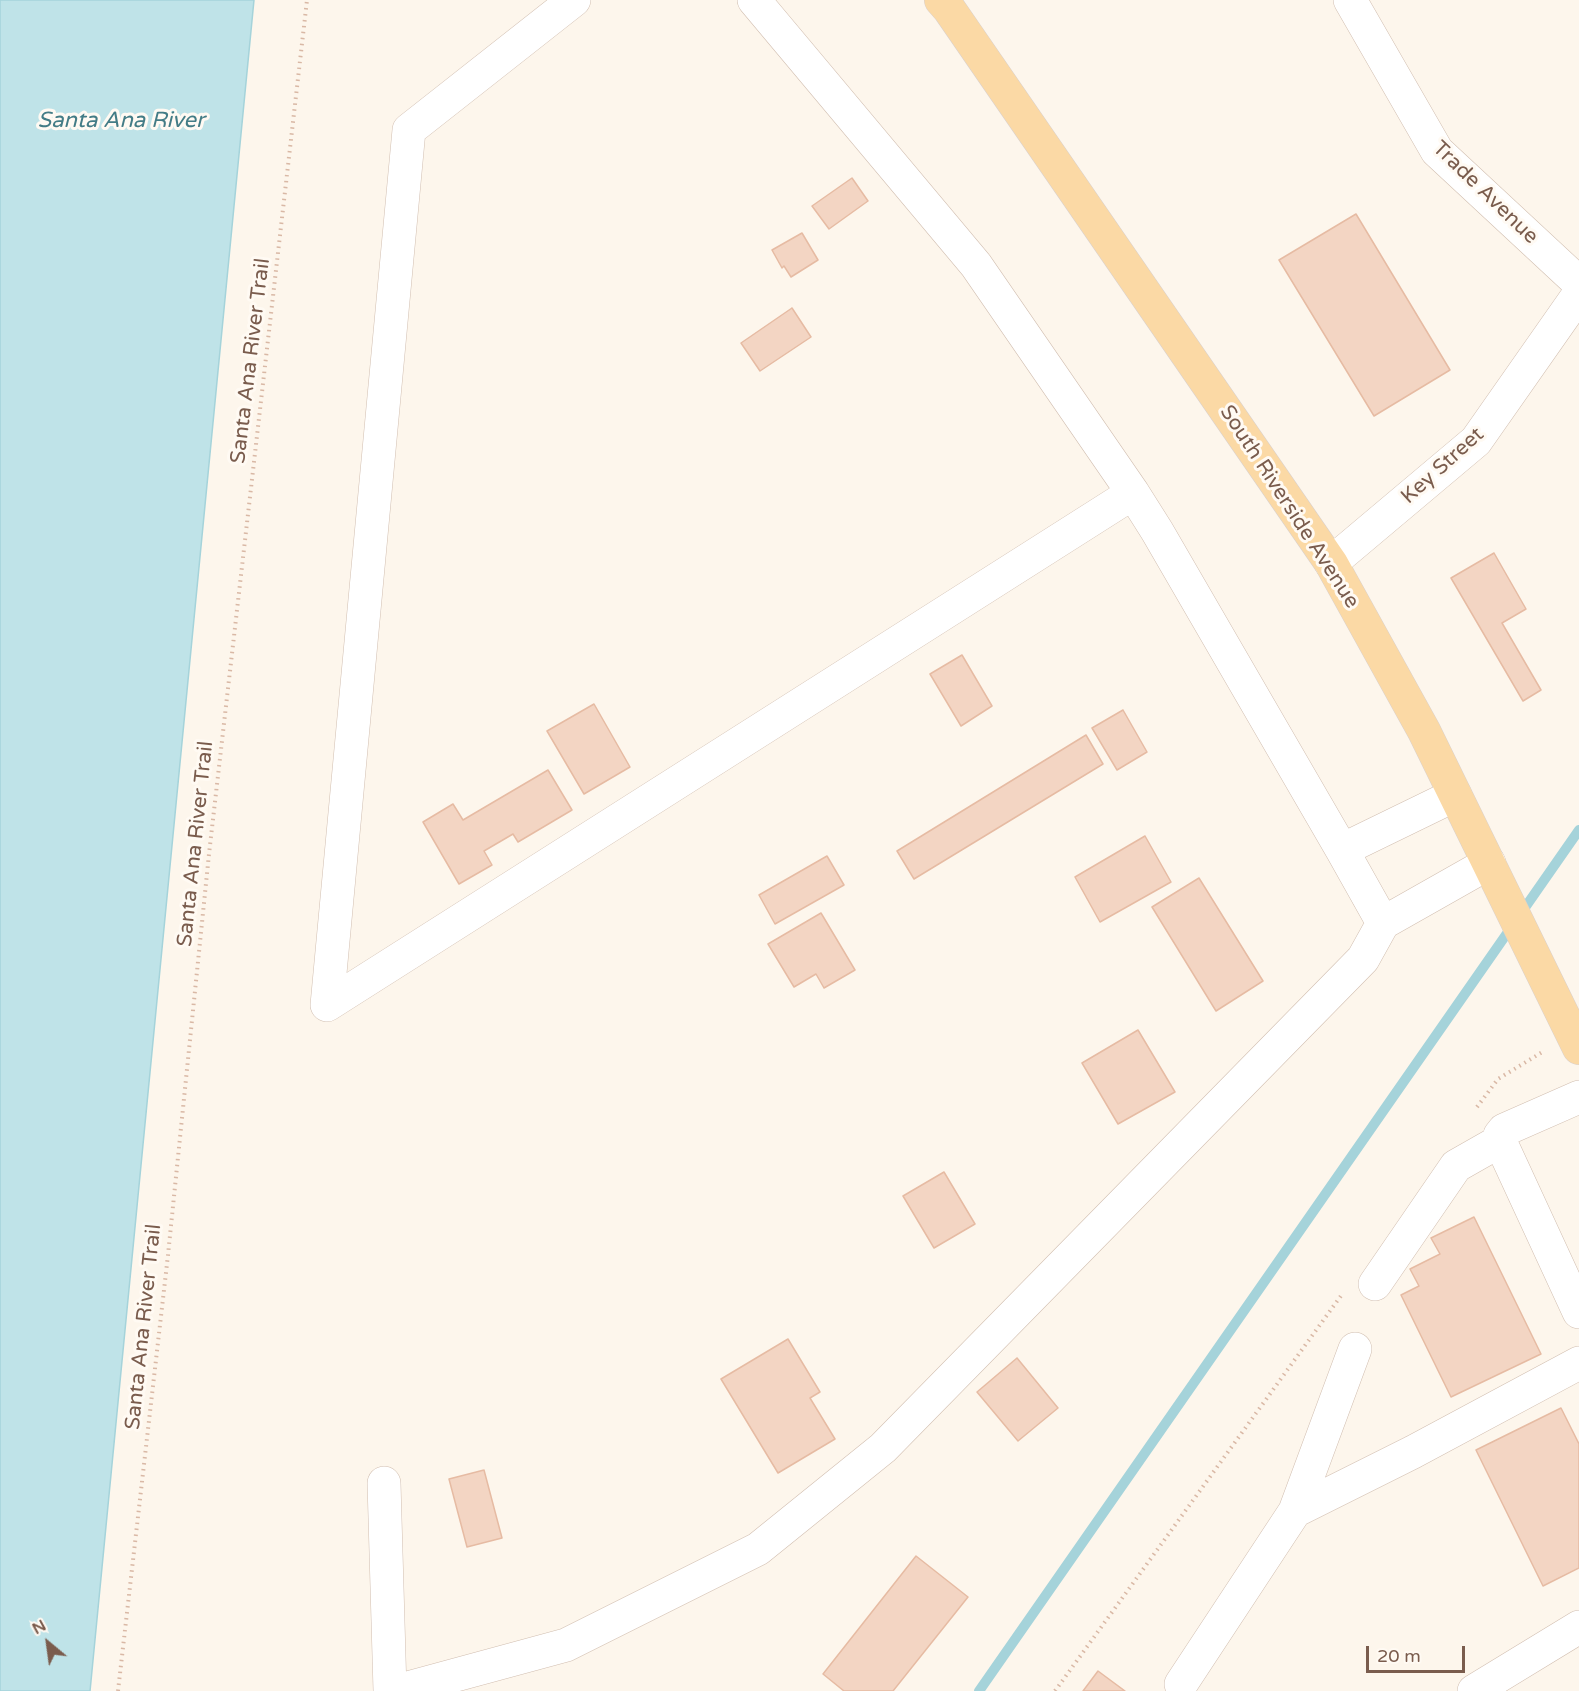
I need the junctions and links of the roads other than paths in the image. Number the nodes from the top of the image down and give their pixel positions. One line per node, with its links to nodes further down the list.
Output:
1 (574, 0): 7 (street)
2 (754, 0): 7 (street)
3 (942, 0): 8 (main road, South Riverside Avenue)
4 (1350, 0): 5 (street, Trade Avenue)
5 (1579, 283)
6 (1579, 294): 8 (street, Key Street)
7 (1133, 493): 10 (street)
8 (1331, 562): 9 (main road, South Riverside Avenue)
9 (1455, 795): 10 (street); 11 (main road, South Riverside Avenue)
10 (1342, 850): 12 (street)
11 (1489, 863): 12 (street); 13 (main road, South Riverside Avenue)
12 (1383, 923): 25 (street)
13 (1576, 1040)
14 (1579, 1097): 15 (street)
15 (1500, 1141): 16 (street); 17 (street)
16 (1360, 1287)
17 (1579, 1312)
18 (1355, 1349): 21 (street)
19 (1579, 1363): 21 (street)
20 (384, 1483): 24 (street)
21 (1295, 1511): 23 (street)
22 (1579, 1627): 26 (street)
23 (1181, 1684)
24 (390, 1691)
25 (397, 1691)
26 (1474, 1691)

